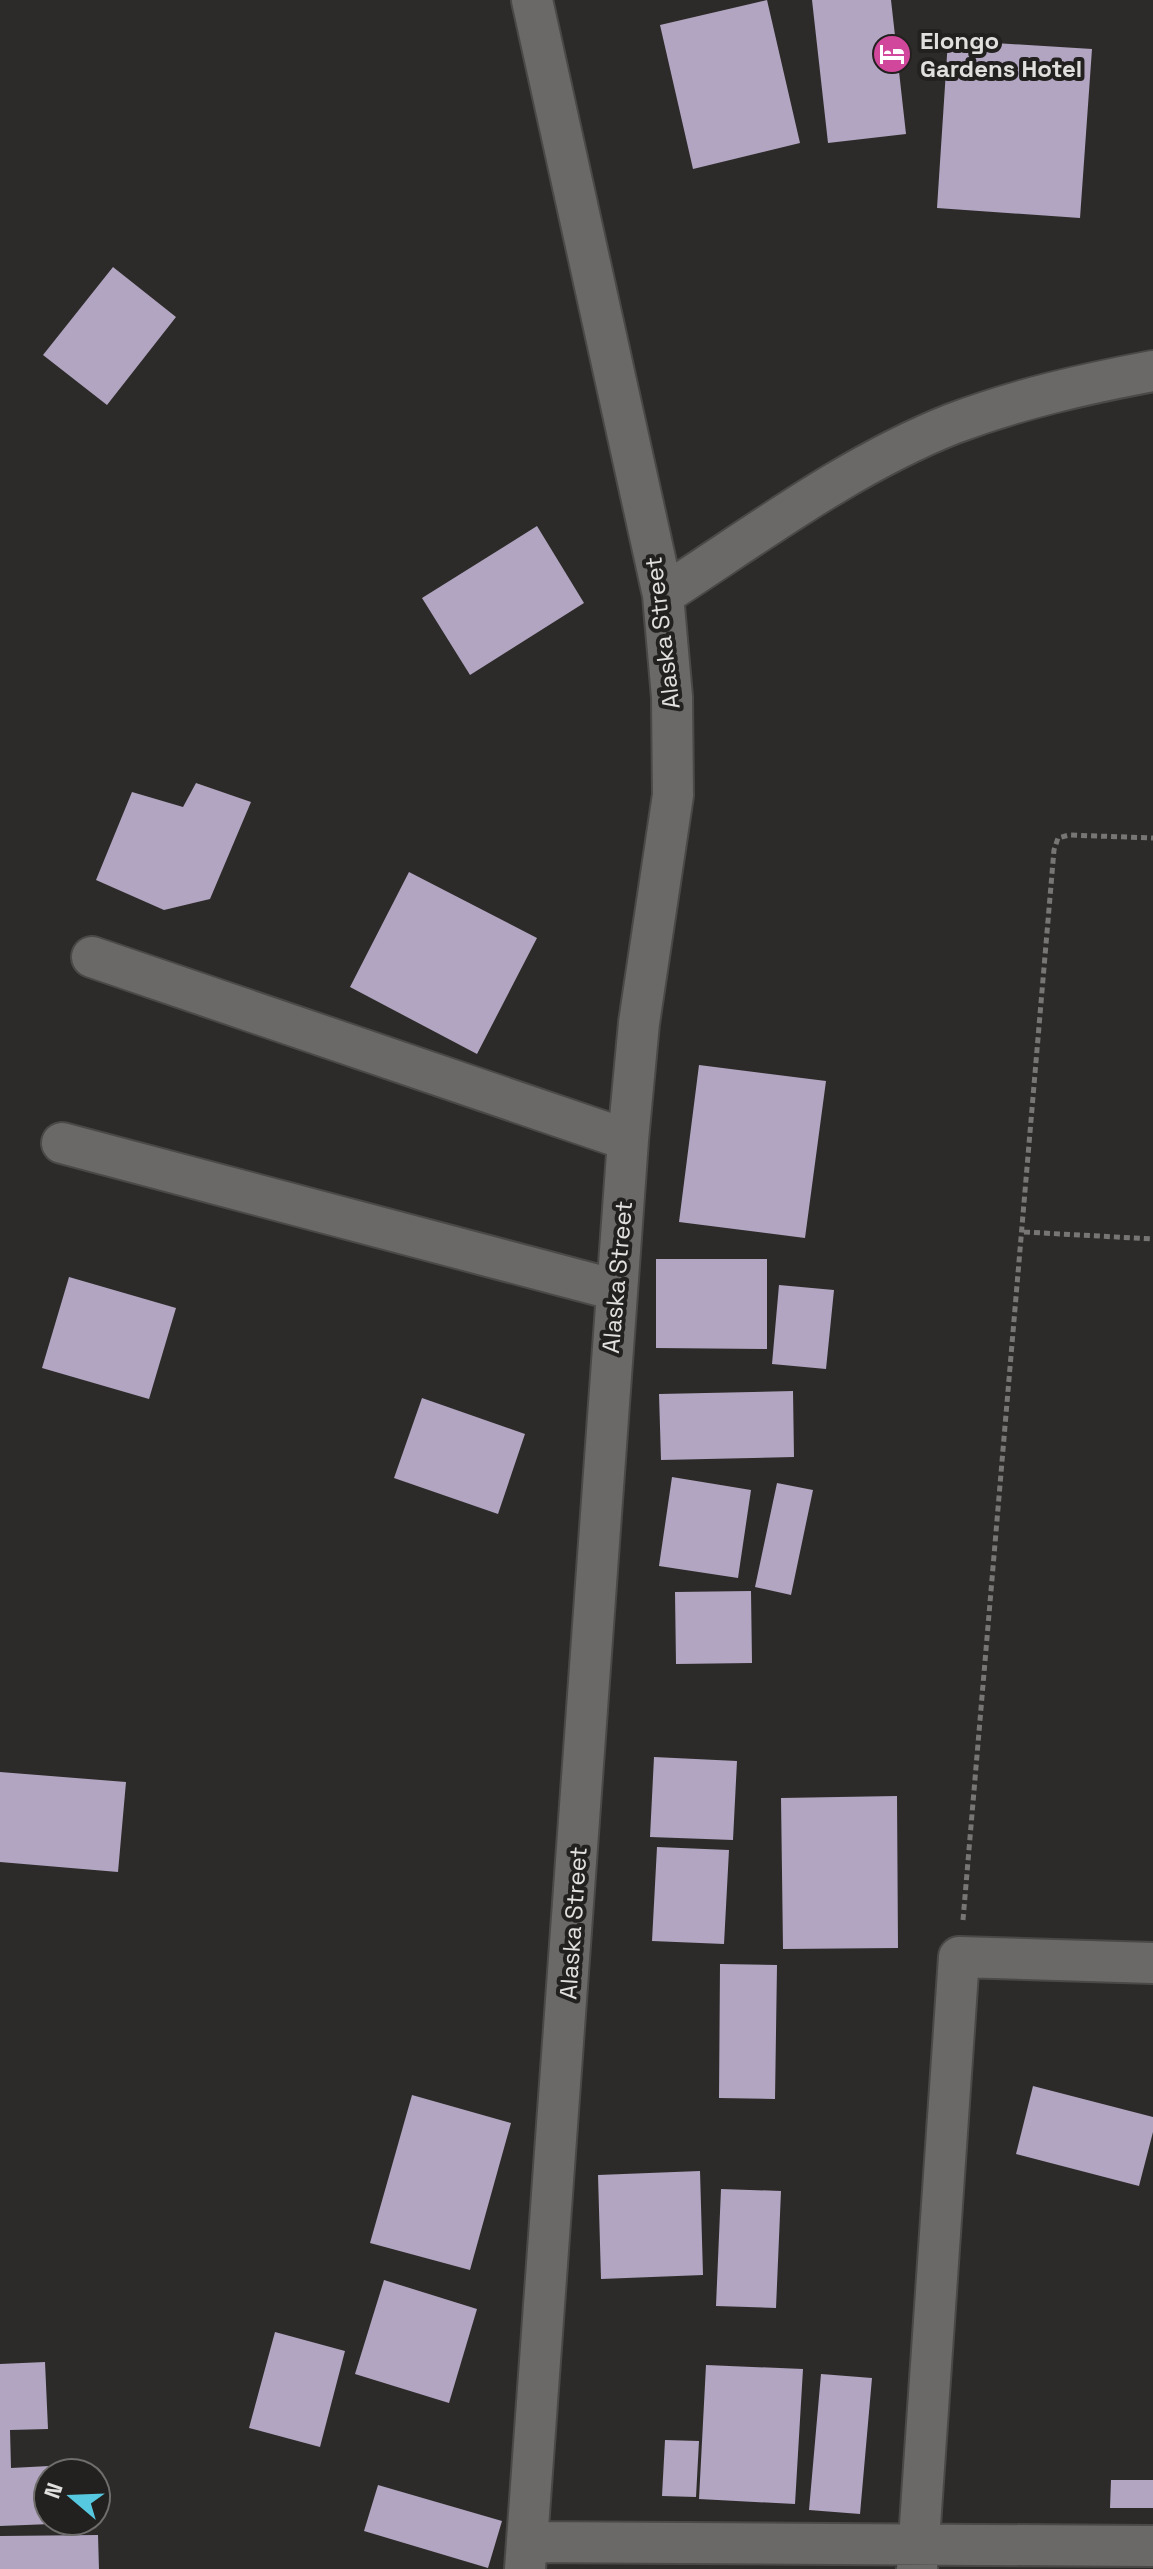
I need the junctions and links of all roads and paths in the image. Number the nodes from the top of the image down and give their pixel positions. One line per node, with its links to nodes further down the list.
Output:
1 (532, 0): 3 (street, Alaska Street)
2 (1153, 371): 3 (street)
3 (663, 595): 6 (street, Alaska Street)
4 (1153, 838): 8 (path)
5 (92, 957): 6 (street)
6 (628, 1140): 10 (street, Alaska Street)
7 (62, 1143): 10 (street)
8 (1024, 1232): 9 (path); 11 (path)
9 (1153, 1239)
10 (616, 1290): 14 (street, Alaska Street)
11 (959, 1957): 12 (street); 15 (street)
12 (1153, 1963)
13 (1153, 2546): 15 (street)
14 (526, 2556): 15 (street)
15 (918, 2558)

